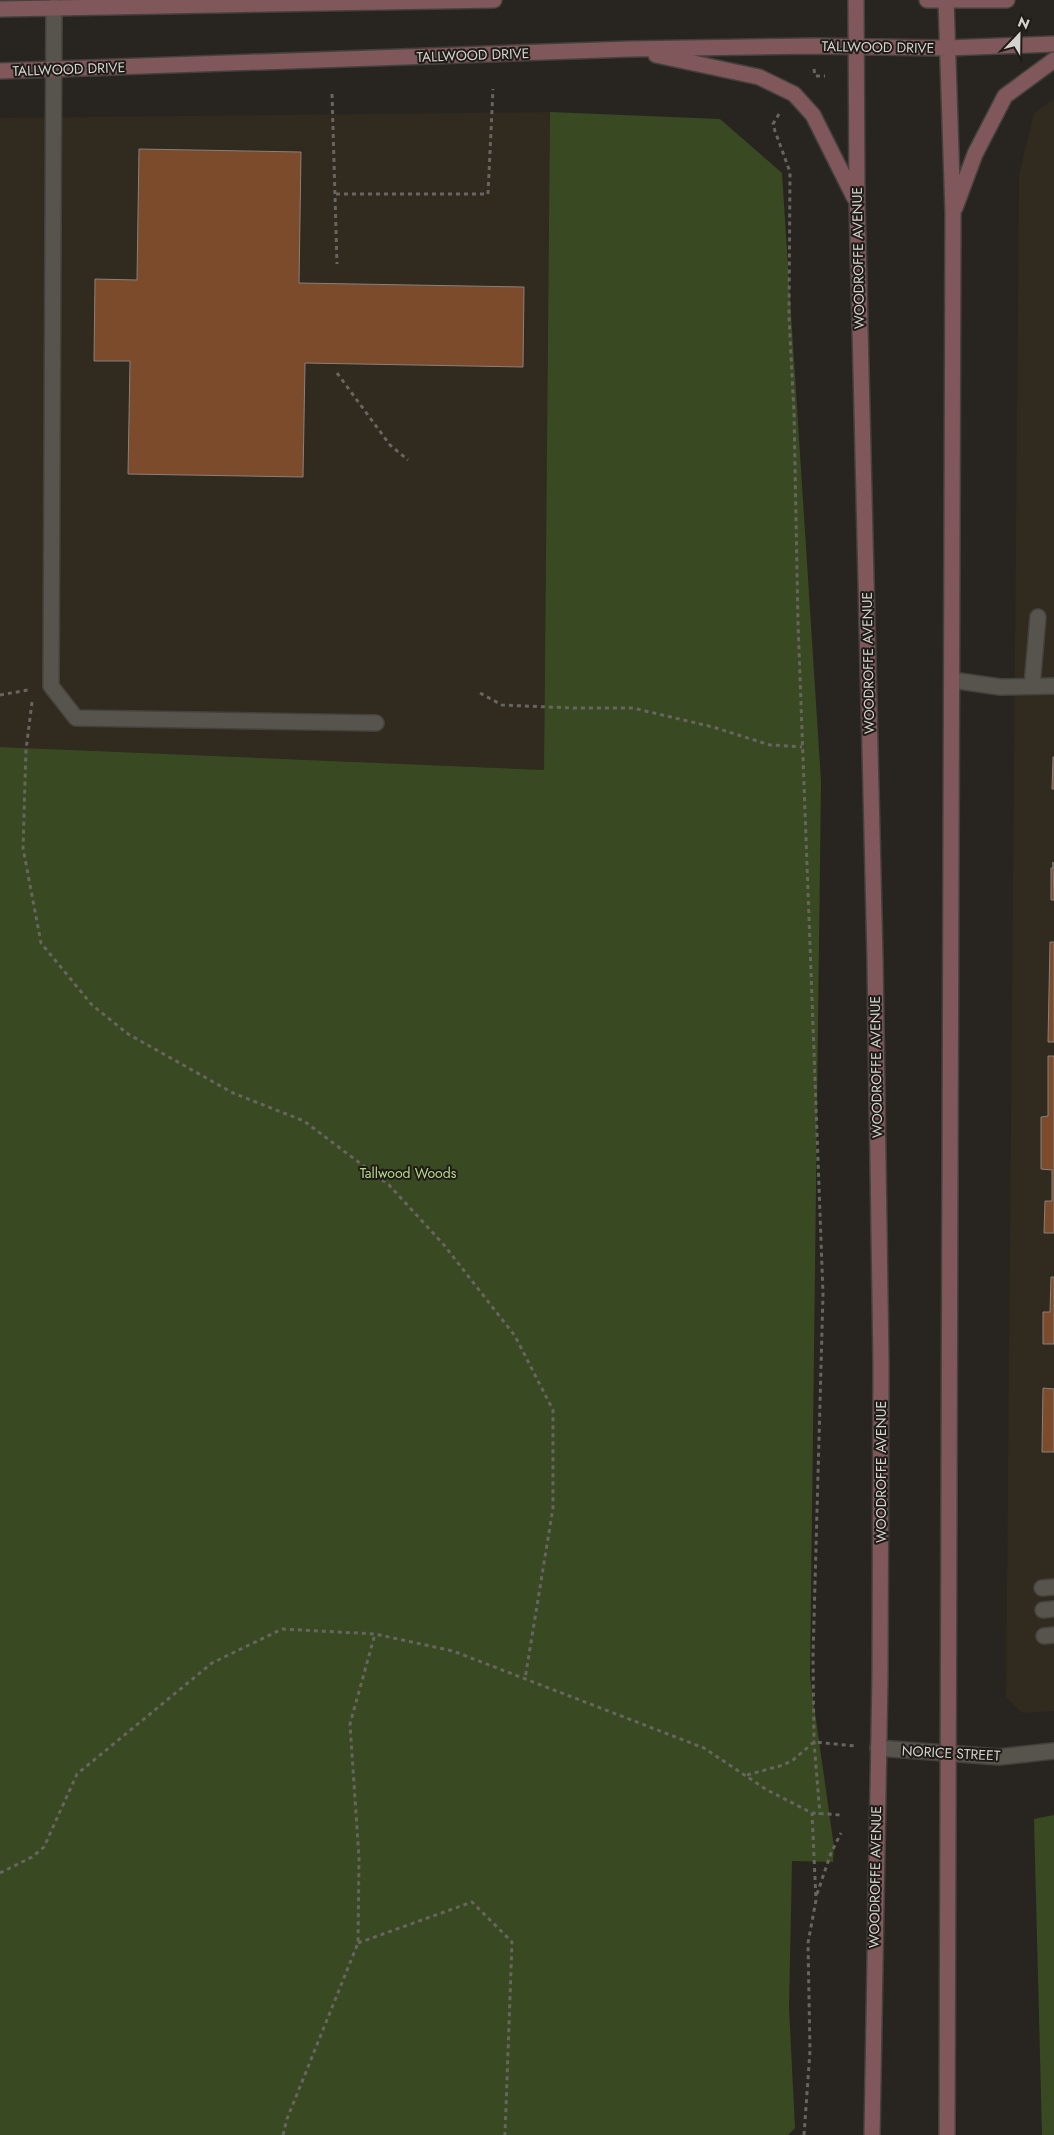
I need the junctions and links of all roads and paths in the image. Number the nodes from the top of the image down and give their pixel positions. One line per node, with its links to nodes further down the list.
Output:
1 (494, 0): 6 (main road)
2 (856, 0): 9 (main road, WOODROFFE AVENUE)
3 (928, 0): 5 (main road)
4 (1007, 0): 5 (main road)
5 (946, 1): 10 (main road)
6 (54, 7): 7 (main road); 13 (street)
7 (0, 9)
8 (1054, 44): 10 (main road, TALLWOOD DRIVE)
9 (855, 46): 10 (main road, TALLWOOD DRIVE); 11 (main road, TALLWOOD DRIVE); 19 (main road, WOODROFFE AVENUE)
10 (947, 48): 20 (main road)
11 (630, 49): 13 (main road, TALLWOOD DRIVE); 19 (main road)
12 (1054, 60): 20 (main road)
13 (53, 69): 14 (main road, TALLWOOD DRIVE); 30 (street)
14 (0, 71)
15 (493, 89): 18 (path)
16 (332, 94): 18 (path)
17 (782, 109): 31 (path)
18 (336, 194): 21 (path)
19 (857, 201): 36 (main road, WOODROFFE AVENUE)
20 (952, 214): 25 (main road)
21 (337, 264)
22 (337, 373): 23 (path)
23 (408, 460)
24 (1038, 618): 26 (street)
25 (952, 680): 26 (street); 38 (main road)
26 (1032, 686): 27 (street)
27 (1054, 686)
28 (480, 693): 31 (path)
29 (33, 698): 33 (path)
30 (376, 723)
31 (802, 747): 34 (path)
32 (375, 1634): 33 (path); 44 (path); 46 (path)
33 (526, 1679): 39 (path)
34 (814, 1742): 35 (path); 39 (path); 41 (path)
35 (842, 1744)
36 (878, 1748): 38 (street, NORICE STREET); 50 (main road, WOODROFFE AVENUE)
37 (1054, 1751): 38 (street, NORICE STREET)
38 (949, 1754): 51 (main road)
39 (746, 1776): 40 (path)
40 (812, 1813): 41 (path); 45 (path)
41 (820, 1815): 42 (path)
42 (841, 1815)
43 (841, 1833): 45 (path)
44 (0, 1873)
45 (816, 1900): 49 (path)
46 (358, 1943): 47 (path); 48 (path)
47 (283, 2135)
48 (505, 2135)
49 (804, 2135)
50 (872, 2135)
51 (947, 2135)

